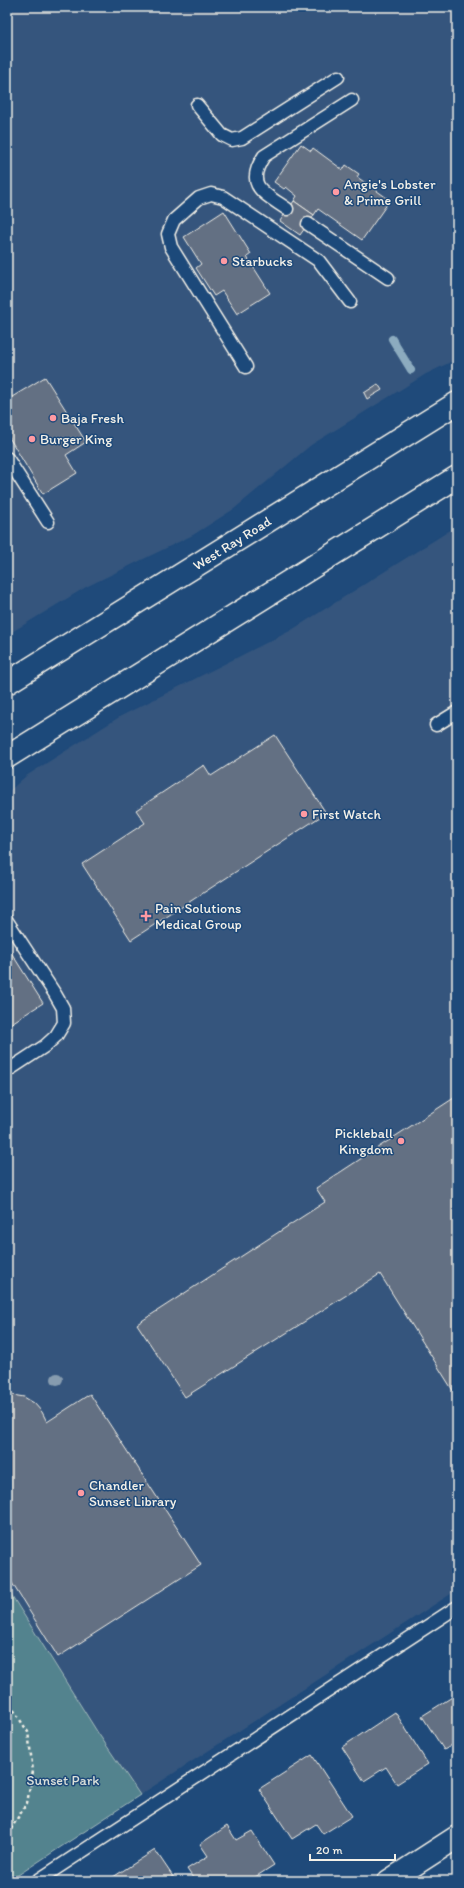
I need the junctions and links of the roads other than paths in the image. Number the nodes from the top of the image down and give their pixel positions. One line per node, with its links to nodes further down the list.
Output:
1 (338, 77): 3 (lane)
2 (352, 100): 4 (lane)
3 (197, 105)
4 (287, 209)
5 (308, 224): 6 (lane)
6 (388, 278)
7 (350, 302): 8 (lane)
8 (246, 367)
9 (457, 403): 13 (main road, West Ray Road)
10 (7, 458): 12 (lane)
11 (457, 477): 16 (main road)
12 (48, 522)
13 (7, 683)
14 (457, 712): 15 (lane)
15 (436, 725)
16 (7, 757)
17 (7, 921): 18 (lane)
18 (7, 1071)
19 (457, 1607): 22 (lane)
20 (457, 1837): 21 (main road)
21 (402, 1878)
22 (37, 1881)

